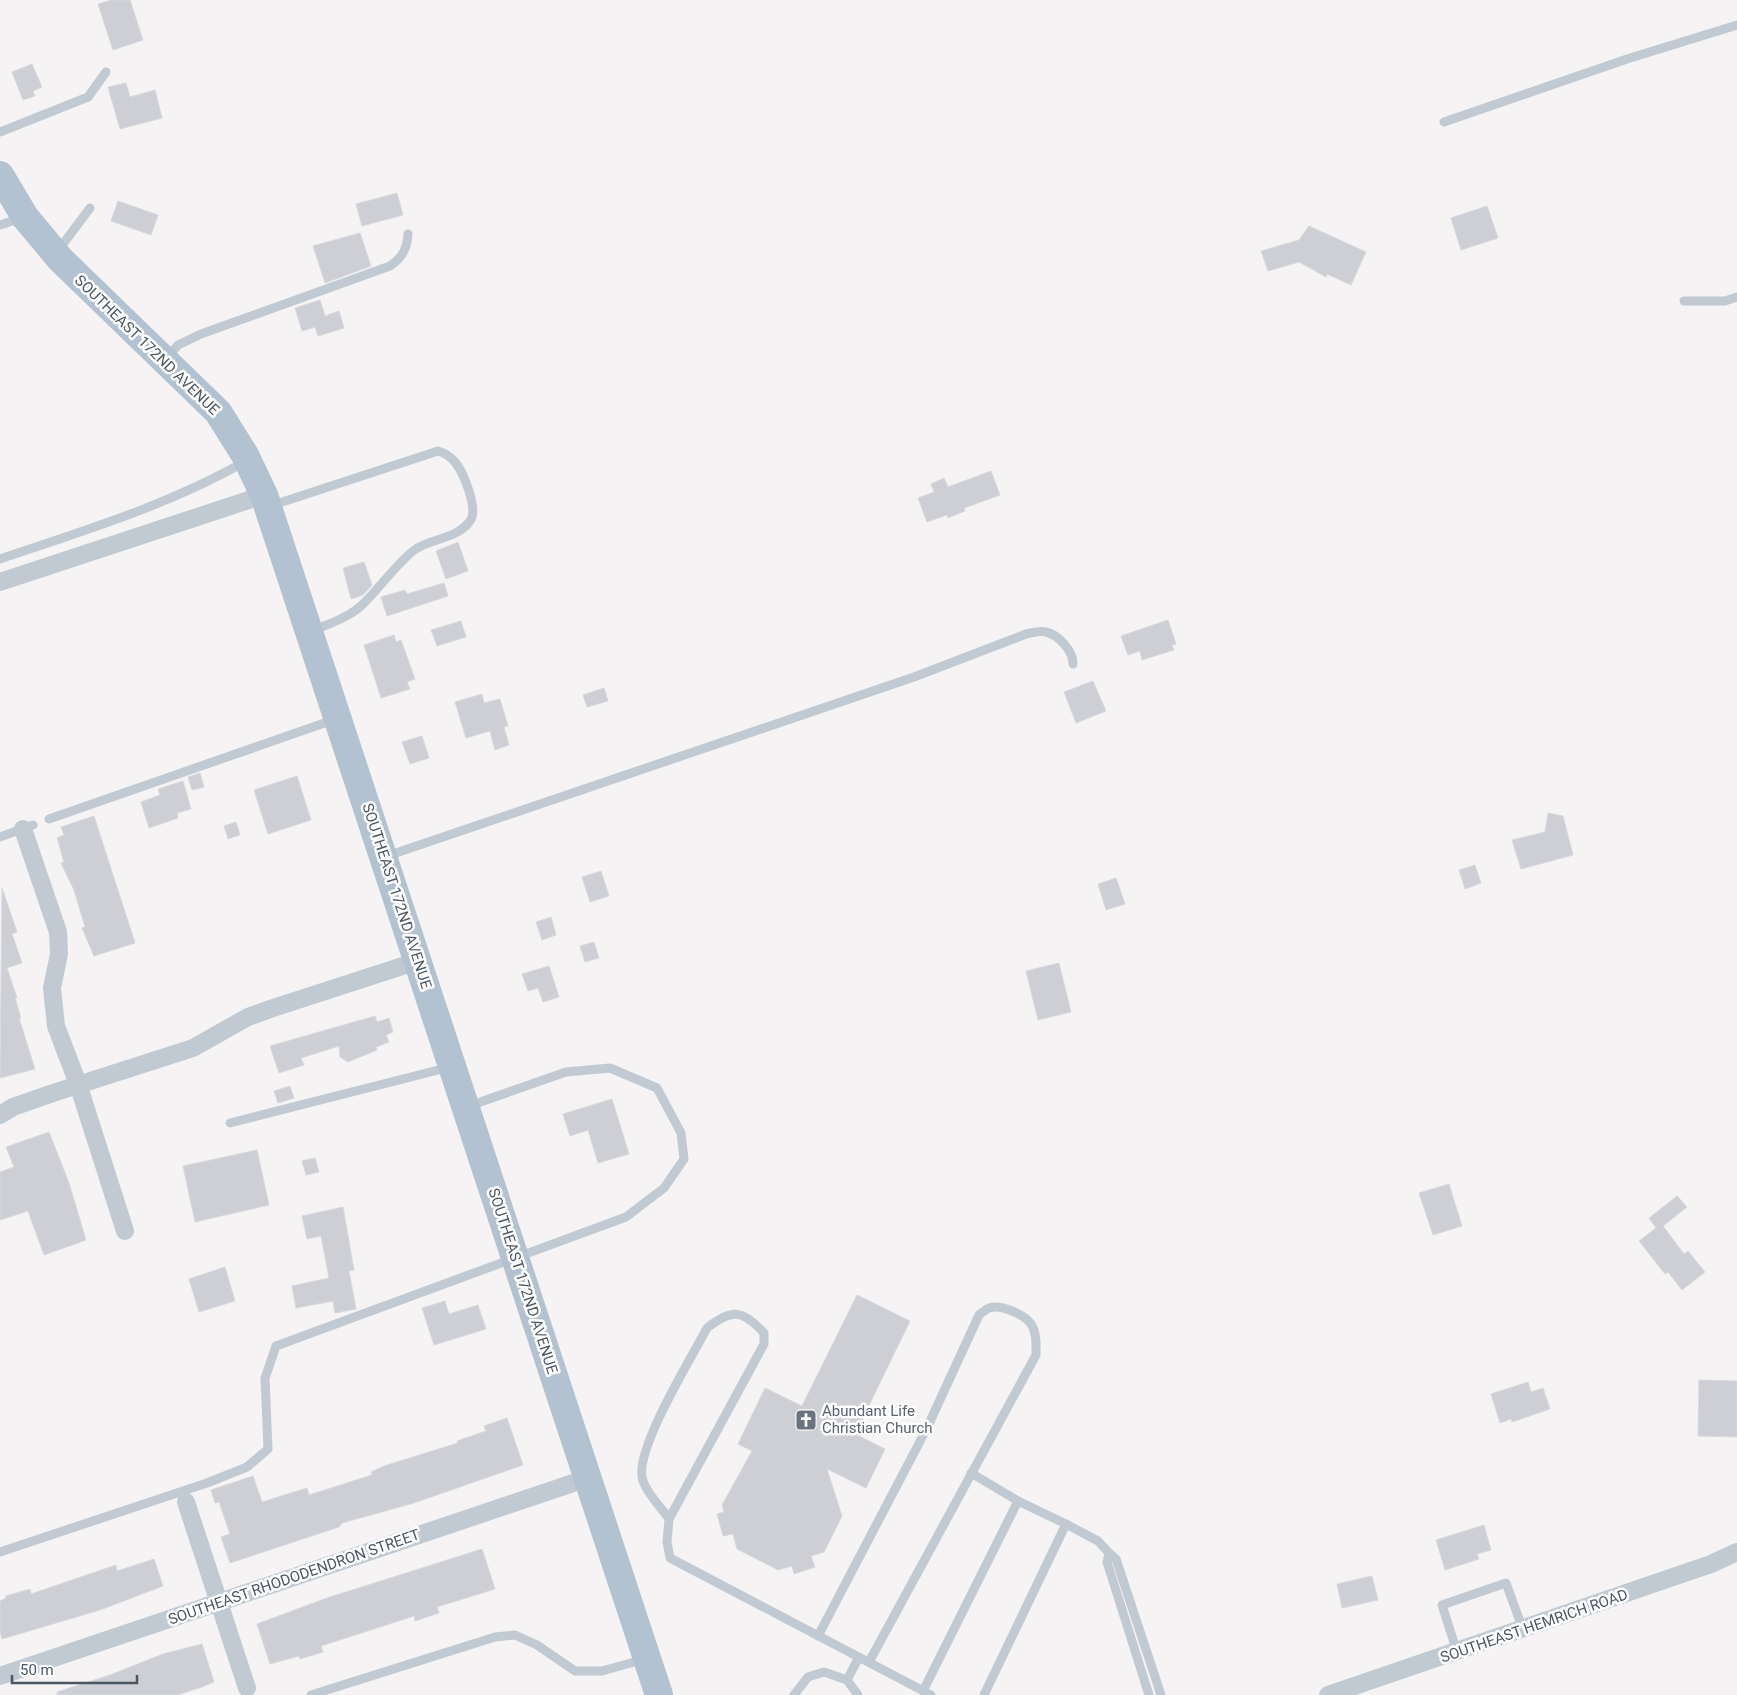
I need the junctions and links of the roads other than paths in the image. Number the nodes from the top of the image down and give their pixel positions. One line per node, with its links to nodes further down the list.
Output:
1 (1737, 25): 3 (lane)
2 (106, 72): 4 (lane)
3 (1444, 122)
4 (0, 132)
5 (0, 175): 7 (main road, SOUTHEAST 172ND AVENUE)
6 (90, 208): 9 (lane)
7 (13, 221): 9 (main road, SOUTHEAST 172ND AVENUE)
8 (408, 234): 12 (lane)
9 (55, 254): 12 (main road, SOUTHEAST 172ND AVENUE)
10 (1737, 296): 11 (lane)
11 (1684, 301)
12 (166, 359): 13 (main road, SOUTHEAST 172ND AVENUE)
13 (248, 460): 14 (main road, SOUTHEAST 172ND AVENUE); 15 (lane)
14 (266, 501): 16 (street); 17 (main road, SOUTHEAST 172ND AVENUE); 17 (lane)
15 (0, 559)
16 (0, 582)
17 (310, 632): 19 (main road, SOUTHEAST 172ND AVENUE)
18 (1073, 664): 23 (lane)
19 (338, 718): 20 (lane); 23 (main road, SOUTHEAST 172ND AVENUE)
20 (49, 819)
21 (28, 827): 22 (lane); 26 (street)
22 (0, 837)
23 (384, 857): 24 (main road, SOUTHEAST 172ND AVENUE)
24 (418, 961): 25 (main road, SOUTHEAST 172ND AVENUE); 26 (street)
25 (453, 1066): 27 (main road, SOUTHEAST 172ND AVENUE); 29 (lane)
26 (78, 1084): 28 (street); 30 (street)
27 (466, 1107): 31 (main road, SOUTHEAST 172ND AVENUE); 31 (lane)
28 (0, 1115)
29 (230, 1122)
30 (125, 1231)
31 (515, 1256): 33 (main road, SOUTHEAST 172ND AVENUE); 38 (lane)
32 (971, 1473): 34 (lane); 43 (lane); 47 (lane)
33 (588, 1478): 41 (street, SOUTHEAST RHODODENDRON STREET); 46 (main road, SOUTHEAST 172ND AVENUE)
34 (1018, 1501): 37 (lane); 51 (lane)
35 (186, 1502): 41 (street)
36 (670, 1519): 36 (lane); 43 (lane)
37 (1066, 1524): 40 (lane); 56 (lane)
38 (0, 1552)
39 (1737, 1552): 42 (street, SOUTHEAST HEMRICH ROAD)
40 (1109, 1553): 57 (lane); 58 (lane)
41 (219, 1602): 48 (street, SOUTHEAST RHODODENDRON STREET); 50 (street)
42 (1523, 1630): 44 (street, SOUTHEAST HEMRICH ROAD); 44 (lane)
43 (818, 1636): 45 (lane)
44 (1457, 1652): 59 (street, SOUTHEAST HEMRICH ROAD)
45 (859, 1657): 47 (lane); 49 (lane)
46 (647, 1658): 52 (lane); 53 (main road, SOUTHEAST 172ND AVENUE)
47 (869, 1662): 51 (lane)
48 (0, 1676)
49 (847, 1680): 54 (lane); 55 (lane)
50 (247, 1688)
51 (927, 1693)
52 (311, 1695)
53 (659, 1695)
54 (794, 1695)
55 (858, 1695)
56 (984, 1695)
57 (1149, 1695)
58 (1161, 1695)
59 (1328, 1695)

